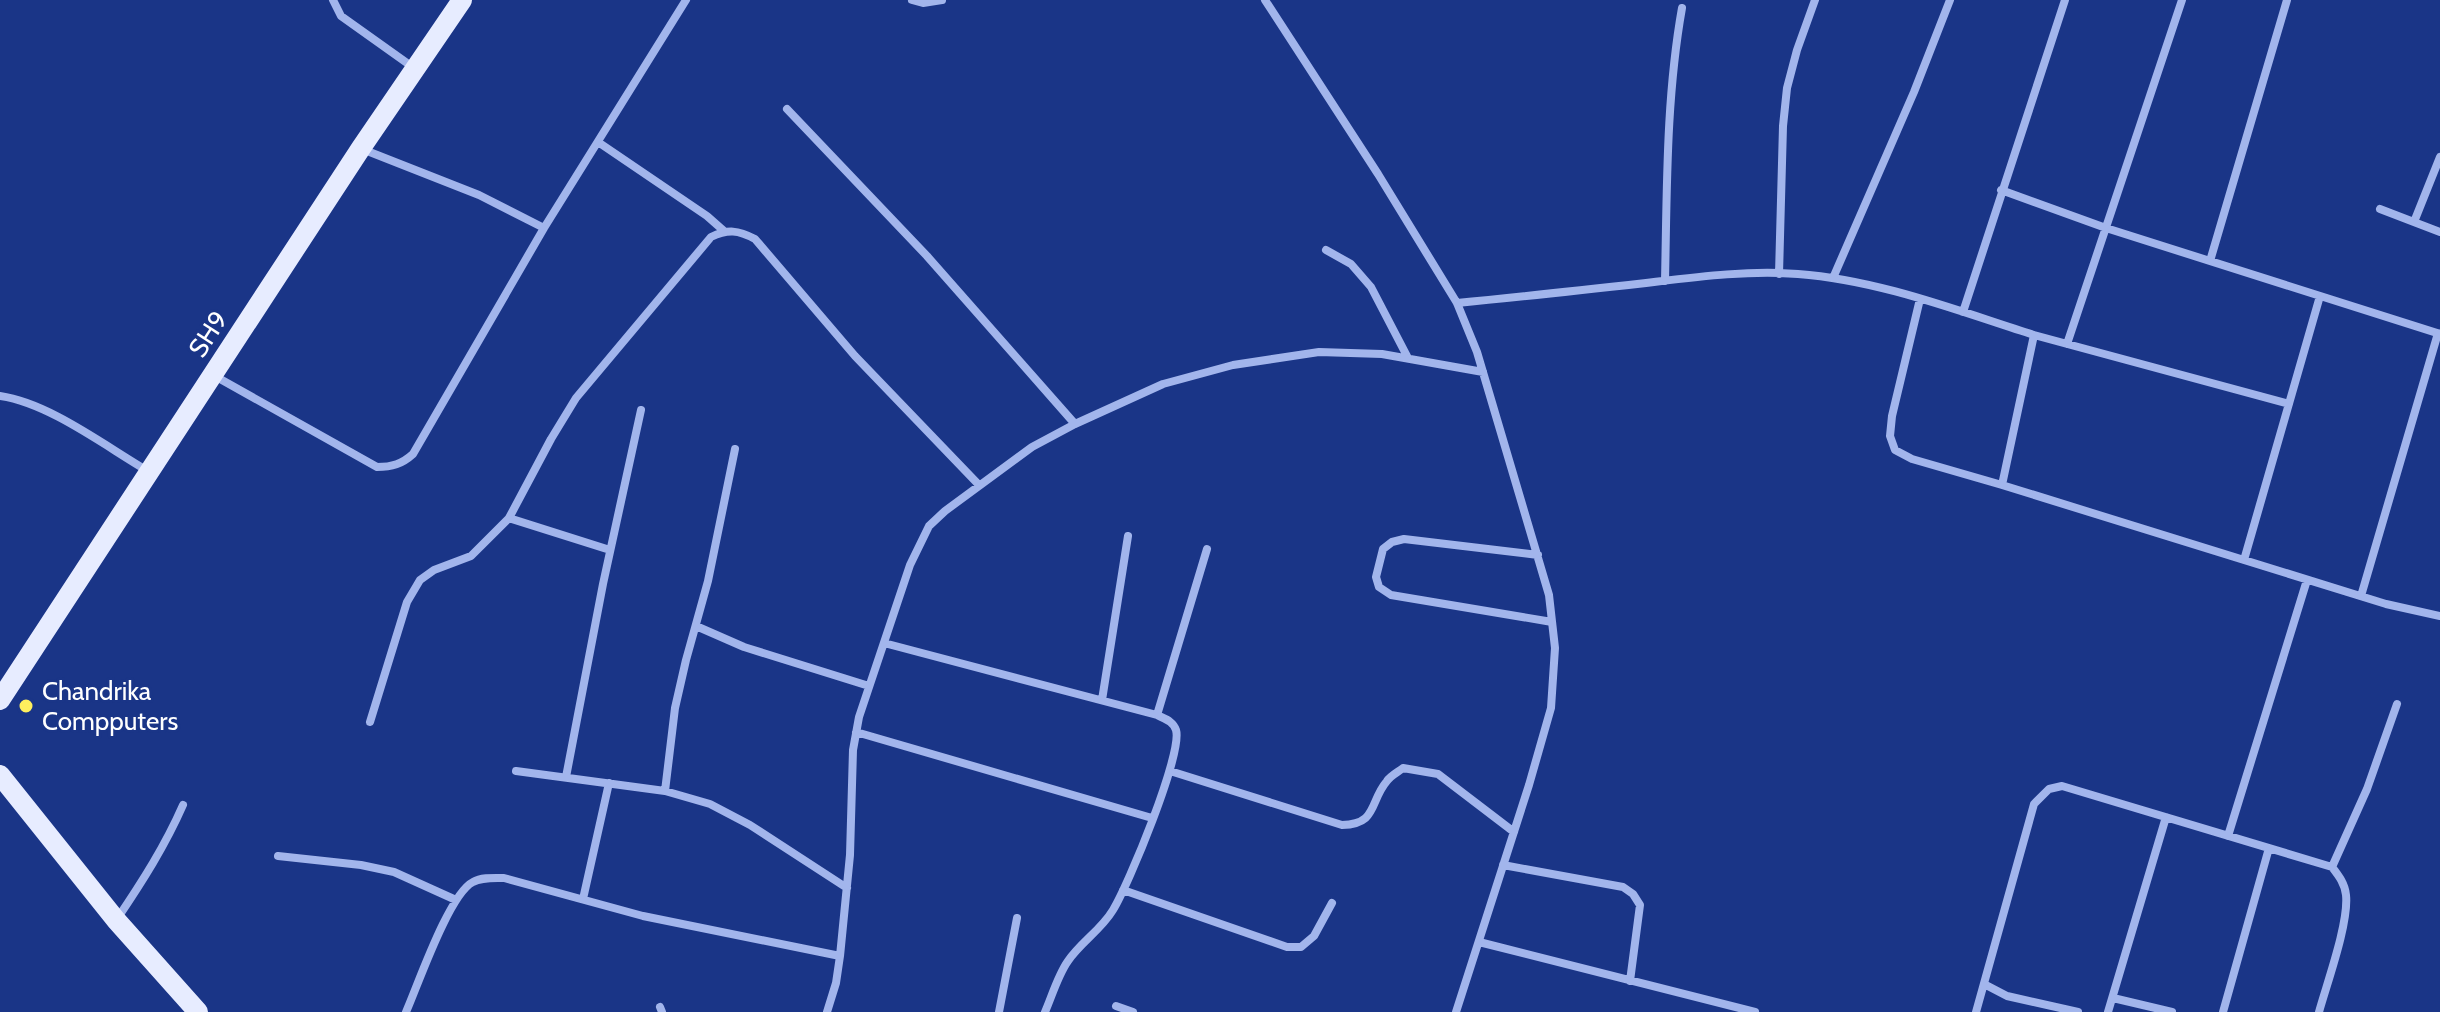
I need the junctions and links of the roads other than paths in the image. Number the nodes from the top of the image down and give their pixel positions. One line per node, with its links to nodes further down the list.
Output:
1 (333, 0): 13 (street)
2 (462, 0): 13 (main road, SH9)
3 (686, 0): 15 (street)
4 (912, 0): 5 (street)
5 (942, 0)
6 (1265, 0): 32 (street)
7 (1815, 0): 27 (street)
8 (1950, 0): 28 (street)
9 (2065, 0): 18 (street)
10 (2182, 0): 22 (street)
11 (2287, 0): 26 (street)
12 (1682, 8): 29 (street)
13 (415, 68): 16 (main road, SH9)
14 (787, 109): 43 (street)
15 (598, 142): 21 (street); 23 (street)
16 (361, 148): 21 (street); 39 (main road, SH9)
17 (2440, 157): 20 (street)
18 (2001, 190): 22 (street); 33 (street)
19 (2380, 209): 20 (street)
20 (2414, 222): 24 (street)
21 (544, 228): 39 (street)
22 (2106, 228): 26 (street); 36 (street)
23 (724, 231): 46 (street); 48 (street)
24 (2440, 232)
25 (1326, 250): 37 (street)
26 (2210, 261): 30 (street)
27 (1779, 274): 28 (street); 29 (street)
28 (1833, 278): 31 (street)
29 (1665, 281): 32 (street)
30 (2320, 296): 34 (street); 41 (street)
31 (1920, 299): 33 (street); 47 (street)
32 (1457, 303): 38 (street)
33 (1963, 312): 35 (street)
34 (2439, 334): 55 (street)
35 (2034, 335): 36 (street); 47 (street)
36 (2067, 344): 41 (street)
37 (1408, 358): 38 (street); 43 (street)
38 (1483, 372): 52 (street)
39 (212, 375): 45 (main road, SH9)
40 (0, 396): 45 (street)
41 (2289, 404): 53 (street)
42 (641, 410): 51 (street)
43 (1075, 424): 46 (street)
44 (735, 449): 58 (street)
45 (150, 473): 61 (main road, SH9)
46 (979, 485): 59 (street)
47 (2002, 485): 53 (street)
48 (509, 518): 51 (street); 65 (street)
49 (1128, 536): 62 (street)
50 (1207, 549): 64 (street)
51 (610, 550): 70 (street)
52 (1538, 555): 57 (street); 57 (street)
53 (2244, 560): 54 (street)
54 (2307, 580): 55 (street); 77 (street)
55 (2361, 596): 56 (street)
56 (2440, 616)
57 (1552, 622): 76 (street)
58 (696, 626): 60 (street); 72 (street)
59 (884, 643): 60 (street); 62 (street)
60 (869, 686): 66 (street)
61 (0, 700)
62 (1102, 700): 64 (street)
63 (2397, 704): 81 (street)
64 (1157, 715): 68 (street)
65 (370, 722)
66 (856, 732): 75 (street); 82 (street)
67 (516, 771): 70 (street)
68 (1170, 771): 75 (street); 76 (street)
69 (0, 775): 88 (main road)
70 (566, 777): 71 (street)
71 (609, 783): 72 (street); 84 (street)
72 (665, 791): 82 (street)
73 (183, 805): 88 (street)
74 (2166, 817): 77 (street); 92 (street); 93 (street)
75 (1152, 818): 83 (street)
76 (1514, 832): 80 (street)
77 (2228, 836): 78 (street)
78 (2269, 848): 81 (street); 107 (street)
79 (278, 856): 85 (street)
80 (1503, 865): 89 (street); 91 (street)
81 (2332, 867): 108 (street)
82 (847, 888): 90 (street)
83 (1123, 890): 86 (street); 99 (street)
84 (583, 899): 85 (street); 90 (street)
85 (456, 900): 96 (street)
86 (1332, 903)
87 (1017, 918): 98 (street)
88 (116, 920): 95 (main road)
89 (1479, 942): 91 (street); 101 (street)
90 (840, 956): 97 (street)
91 (1630, 981): 102 (street)
92 (1984, 984): 103 (street); 104 (street)
93 (2113, 998): 105 (street); 106 (street)
94 (1116, 1006): 100 (street)
95 (198, 1012)
96 (406, 1012)
97 (827, 1012)
98 (999, 1012)
99 (1045, 1012)
100 (1133, 1012)
101 (1456, 1012)
102 (1755, 1012)
103 (1976, 1012)
104 (2078, 1012)
105 (2108, 1012)
106 (2172, 1012)
107 (2223, 1012)
108 (2319, 1012)

